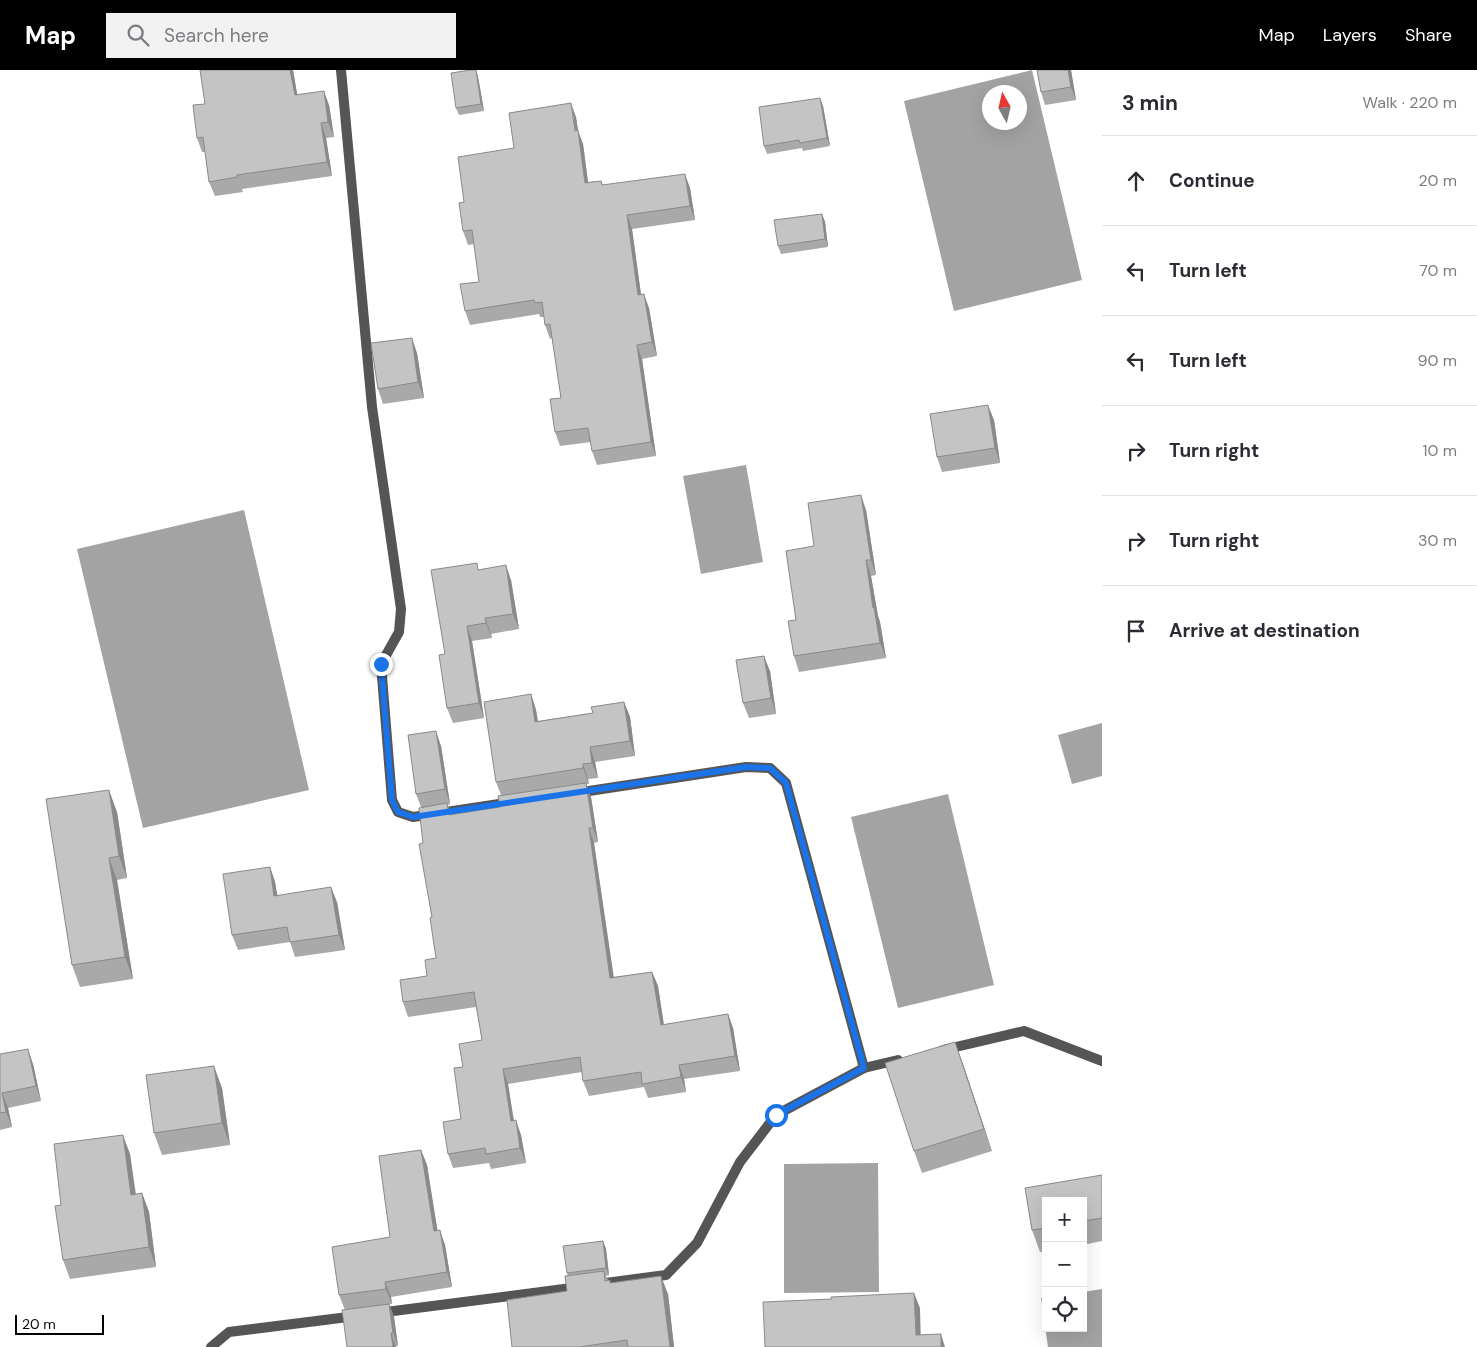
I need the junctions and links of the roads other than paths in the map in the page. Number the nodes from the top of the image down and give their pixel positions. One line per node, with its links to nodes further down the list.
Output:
1 (341, 70): 3 (street)
2 (570, 794): 7 (street)
3 (521, 801)
4 (930, 1053): 6 (street)
5 (911, 1057): 7 (street)
6 (1102, 1061)
7 (864, 1068): 8 (street)
8 (210, 1347)

